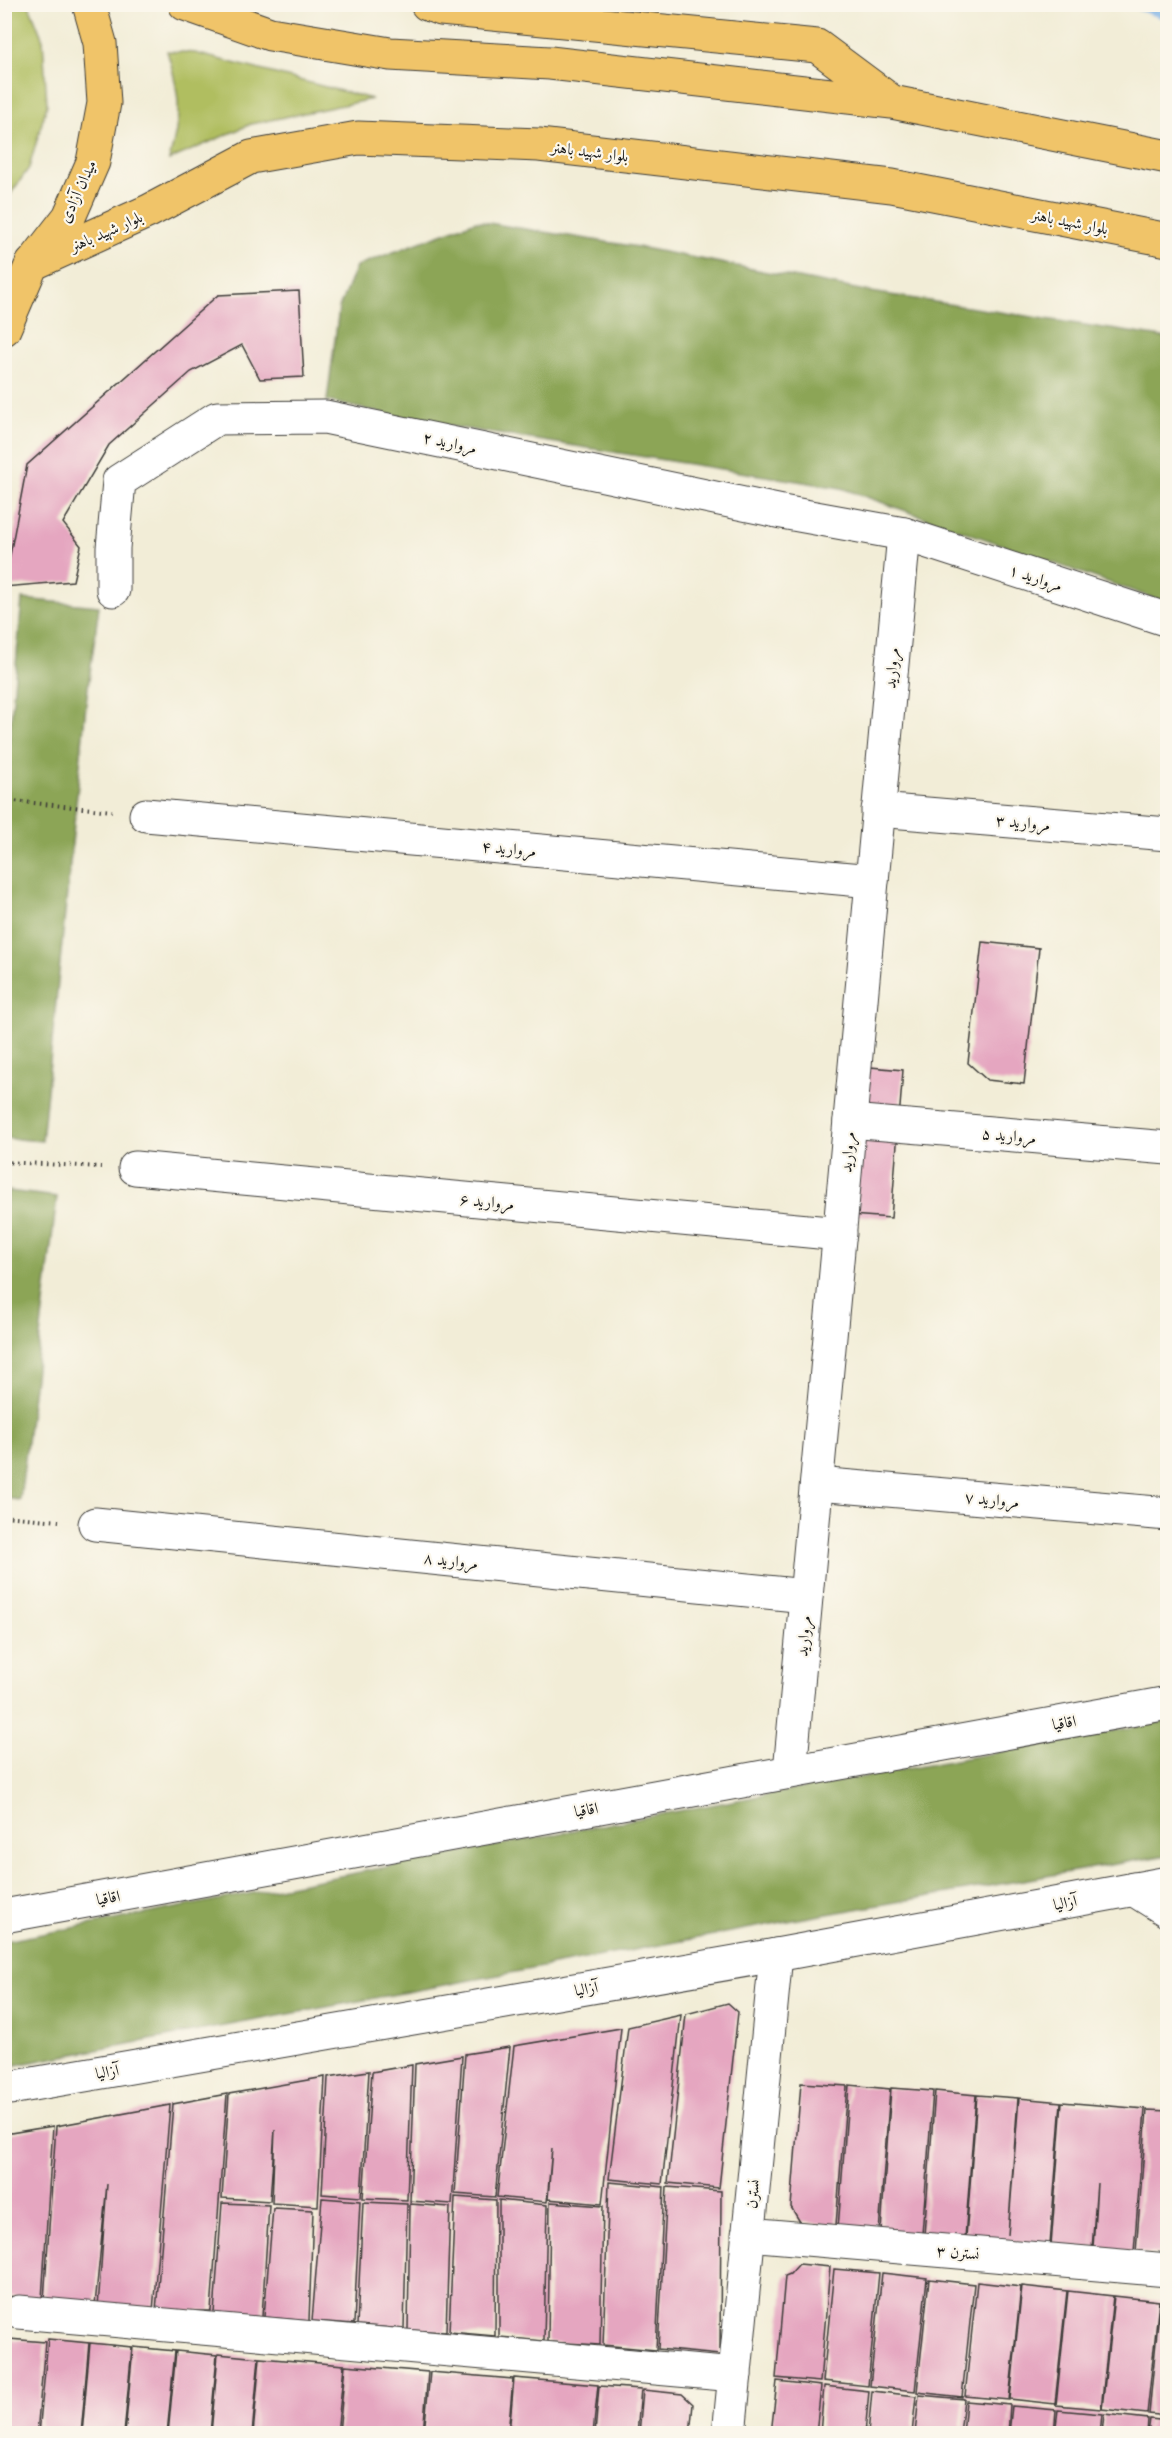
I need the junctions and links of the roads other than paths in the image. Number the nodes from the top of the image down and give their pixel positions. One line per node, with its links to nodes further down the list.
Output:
1 (89, 4): 7 (main road, میدان آزادی)
2 (184, 4): 4 (main road)
3 (427, 4): 4 (main road)
4 (892, 102): 5 (main road)
5 (1167, 157)
6 (1167, 240): 7 (main road, بلوار شهید باهنر)
7 (32, 264): 8 (main road, میدان آزادی); 9 (main road)
8 (4, 285)
9 (4, 329)
10 (904, 534): 11 (street, مروارید ۲); 12 (street, مروارید ۱); 13 (street, مروارید)
11 (113, 590)
12 (1167, 620)
13 (878, 810): 15 (street, مروارید ۳); 16 (street, مروارید)
14 (146, 815): 16 (street, مروارید ۴)
15 (1167, 834)
16 (872, 881): 17 (street, مروارید)
17 (850, 1122): 18 (street, مروارید ۵); 20 (street, مروارید)
18 (1167, 1148)
19 (135, 1168): 20 (street, مروارید ۶)
20 (840, 1234): 21 (street, مروارید)
21 (817, 1484): 22 (street, مروارید ۷); 24 (street, مروارید)
22 (1167, 1514)
23 (95, 1524): 24 (street, مروارید ۸)
24 (806, 1596): 26 (street, مروارید)
25 (1167, 1703): 26 (street, اقاقیا)
26 (790, 1771): 30 (street, اقاقیا)
27 (1167, 1883): 28 (street, آزالیا)
28 (1133, 1889): 29 (street); 31 (street, آزالیا)
29 (1167, 1911)
30 (4, 1916)
31 (776, 1955): 32 (street, آزالیا); 33 (street, نسترن)
32 (4, 2089)
33 (748, 2234): 34 (street, نسترن ۳); 36 (street, نسترن)
34 (1167, 2270)
35 (19, 2312): 36 (street)
36 (735, 2374): 37 (street, نسترن)
37 (729, 2433)

